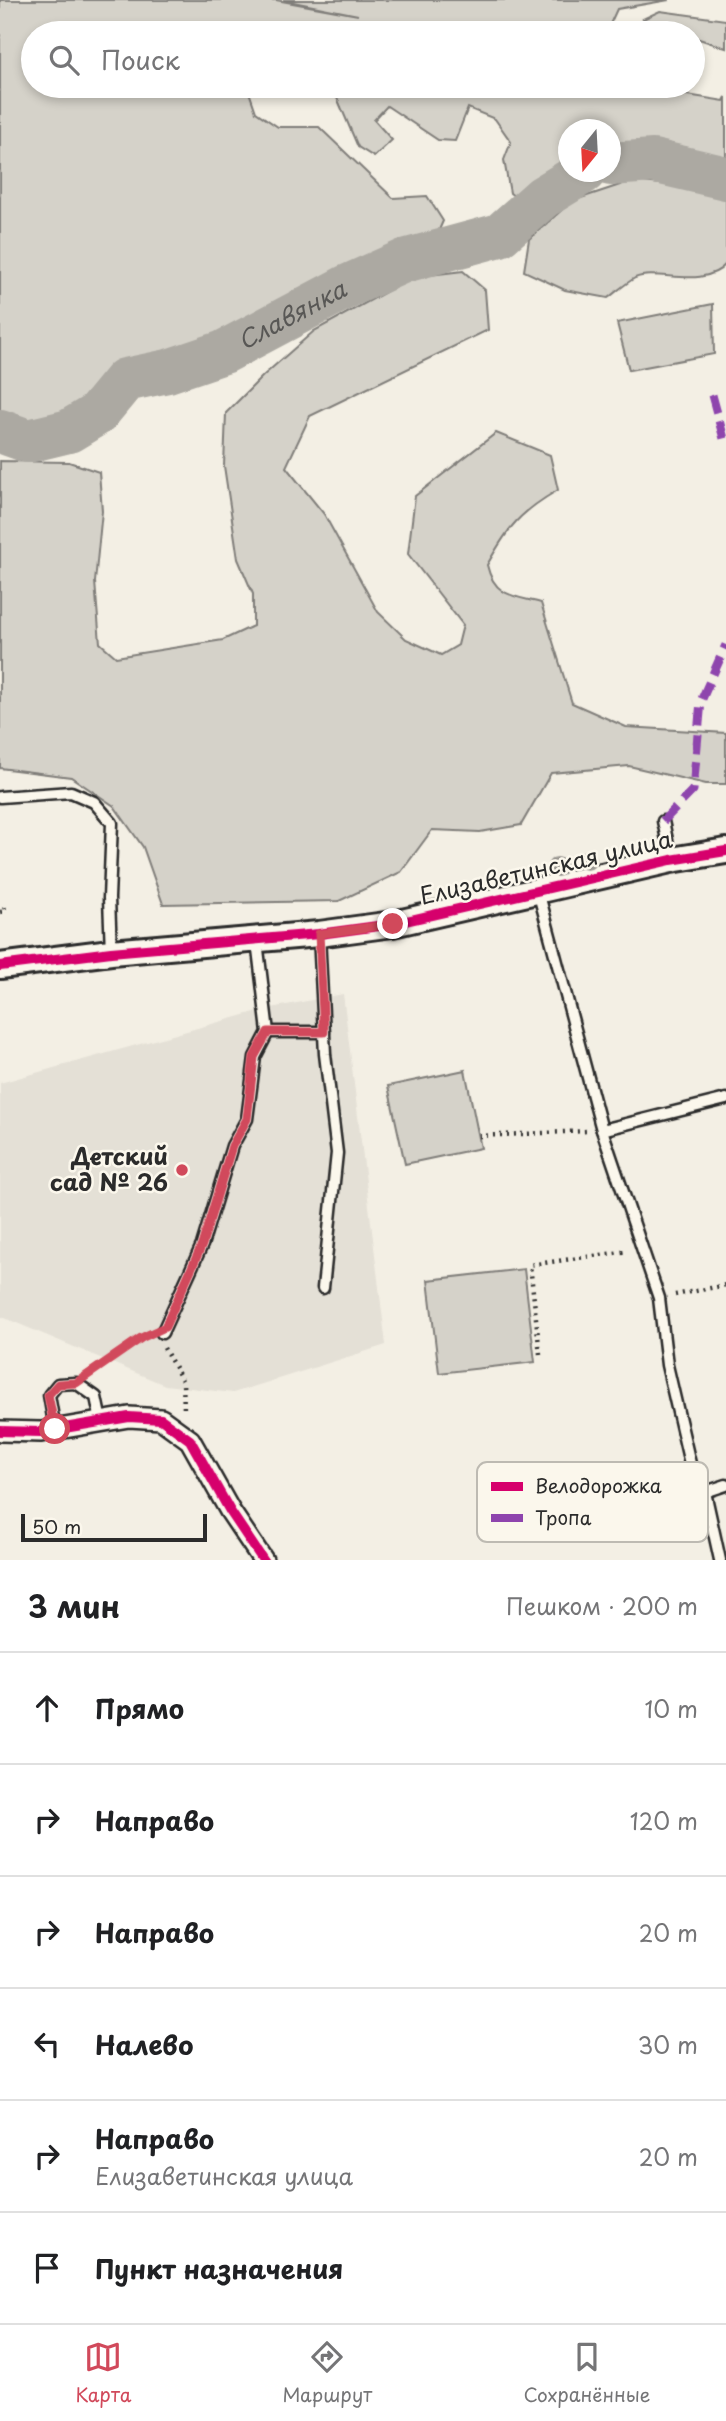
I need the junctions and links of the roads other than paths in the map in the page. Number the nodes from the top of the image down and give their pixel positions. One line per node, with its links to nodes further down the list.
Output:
1 (0, 797): 8 (lane)
2 (663, 821): 4 (lane)
3 (726, 851): 4 (street, Елизаветинская улица)
4 (671, 860): 5 (street, Елизаветинская улица)
5 (537, 891): 6 (street, Елизаветинская улица); 13 (lane)
6 (319, 934): 7 (street, Елизаветинская улица); 11 (lane)
7 (257, 940): 8 (street, Елизаветинская улица); 10 (lane)
8 (111, 952): 9 (street, Елизаветинская улица)
9 (0, 966)
10 (268, 1032): 11 (lane); 15 (lane)
11 (324, 1032): 14 (lane)
12 (726, 1099): 13 (lane)
13 (602, 1130): 19 (lane)
14 (323, 1288)
15 (164, 1330)
16 (101, 1421): 17 (street); 17 (lane); 23 (street)
17 (55, 1429): 18 (street)
18 (0, 1431)
19 (690, 1462)
20 (726, 1485): 21 (lane)
21 (708, 1491)
22 (708, 1506): 24 (lane)
23 (263, 1560)
24 (720, 1560)

